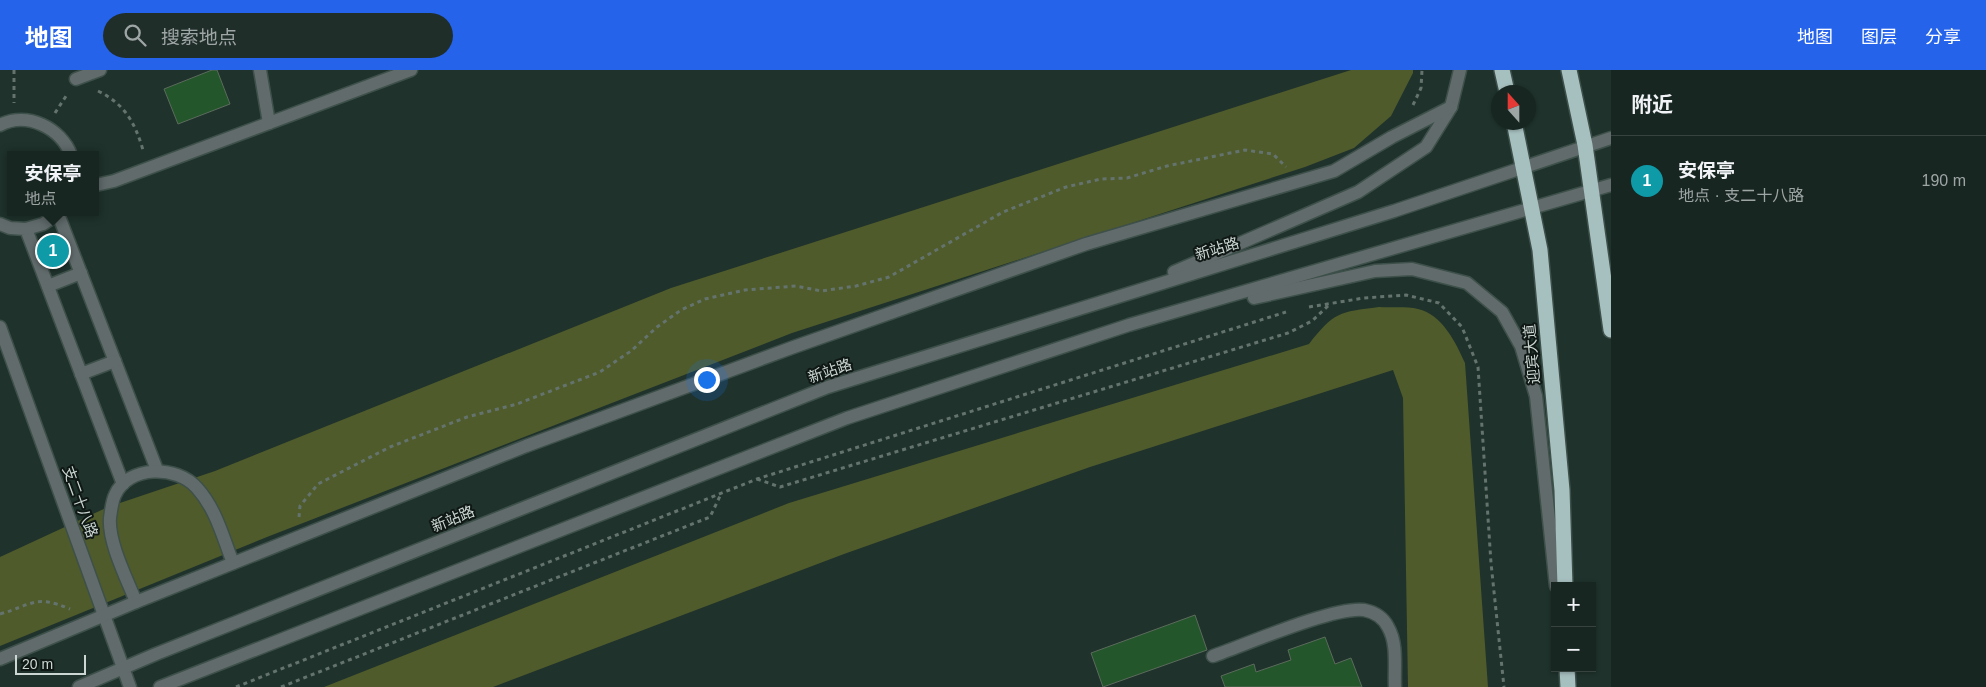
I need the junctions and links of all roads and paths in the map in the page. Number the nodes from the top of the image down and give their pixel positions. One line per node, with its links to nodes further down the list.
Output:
1 (14, 70): 11 (path)
2 (100, 70): 8 (street)
3 (260, 70): 12 (street)
4 (411, 70): 12 (street)
5 (1460, 70): 10 (street)
6 (1502, 70): 9 (highway)
7 (1569, 70): 17 (highway)
8 (76, 80): 14 (path); 20 (path)
9 (1505, 85)
10 (1451, 107): 21 (street); 32 (street)
11 (15, 121): 13 (street); 14 (street)
12 (269, 123): 20 (street)
13 (0, 125)
14 (46, 126): 18 (street)
15 (1516, 130): 19 (highway, 迎宾大道)
16 (1611, 138): 17 (street, 新站路)
17 (1585, 146): 19 (street, 新站路); 24 (highway)
18 (69, 151)
19 (1523, 167): 25 (highway, 迎宾大道); 32 (street, 新站路)
20 (149, 168): 22 (street)
21 (1300, 181): 45 (street); 45 (path)
22 (99, 184)
23 (1611, 185): 24 (street)
24 (1591, 191): 25 (street); 38 (highway)
25 (1532, 209): 36 (street); 48 (highway, 迎宾大道)
26 (55, 216): 29 (street)
27 (60, 216): 30 (street)
28 (0, 224): 29 (street)
29 (26, 229): 31 (street)
30 (81, 273): 31 (street); 39 (street)
31 (48, 286): 40 (street)
32 (1115, 298): 55 (street, 新站路)
33 (1330, 303): 34 (path); 42 (path); 63 (path)
34 (1304, 308)
35 (1295, 309): 42 (path)
36 (1130, 325): 47 (street); 59 (street)
37 (0, 327): 51 (street, 支二十八路)
38 (1611, 330)
39 (114, 361): 40 (street); 41 (street)
40 (81, 374): 43 (street)
41 (157, 470): 43 (street); 46 (street)
42 (757, 479): 44 (path)
43 (122, 484): 49 (street)
44 (722, 493): 60 (path); 61 (path)
45 (297, 538): 46 (street)
46 (233, 563): 49 (street)
47 (1556, 582)
48 (1565, 582)
49 (136, 602): 51 (street)
50 (0, 614): 52 (path)
51 (104, 615): 52 (street); 55 (street, 支二十八路)
52 (91, 620): 54 (street)
53 (1213, 656): 62 (street)
54 (0, 659)
55 (123, 668): 57 (street, 新站路); 58 (street, 支二十八路)
56 (1566, 672): 64 (highway)
57 (79, 687)
58 (130, 687)
59 (160, 687)
60 (236, 687)
61 (281, 687)
62 (1395, 687)
63 (1504, 687)
64 (1568, 687)

